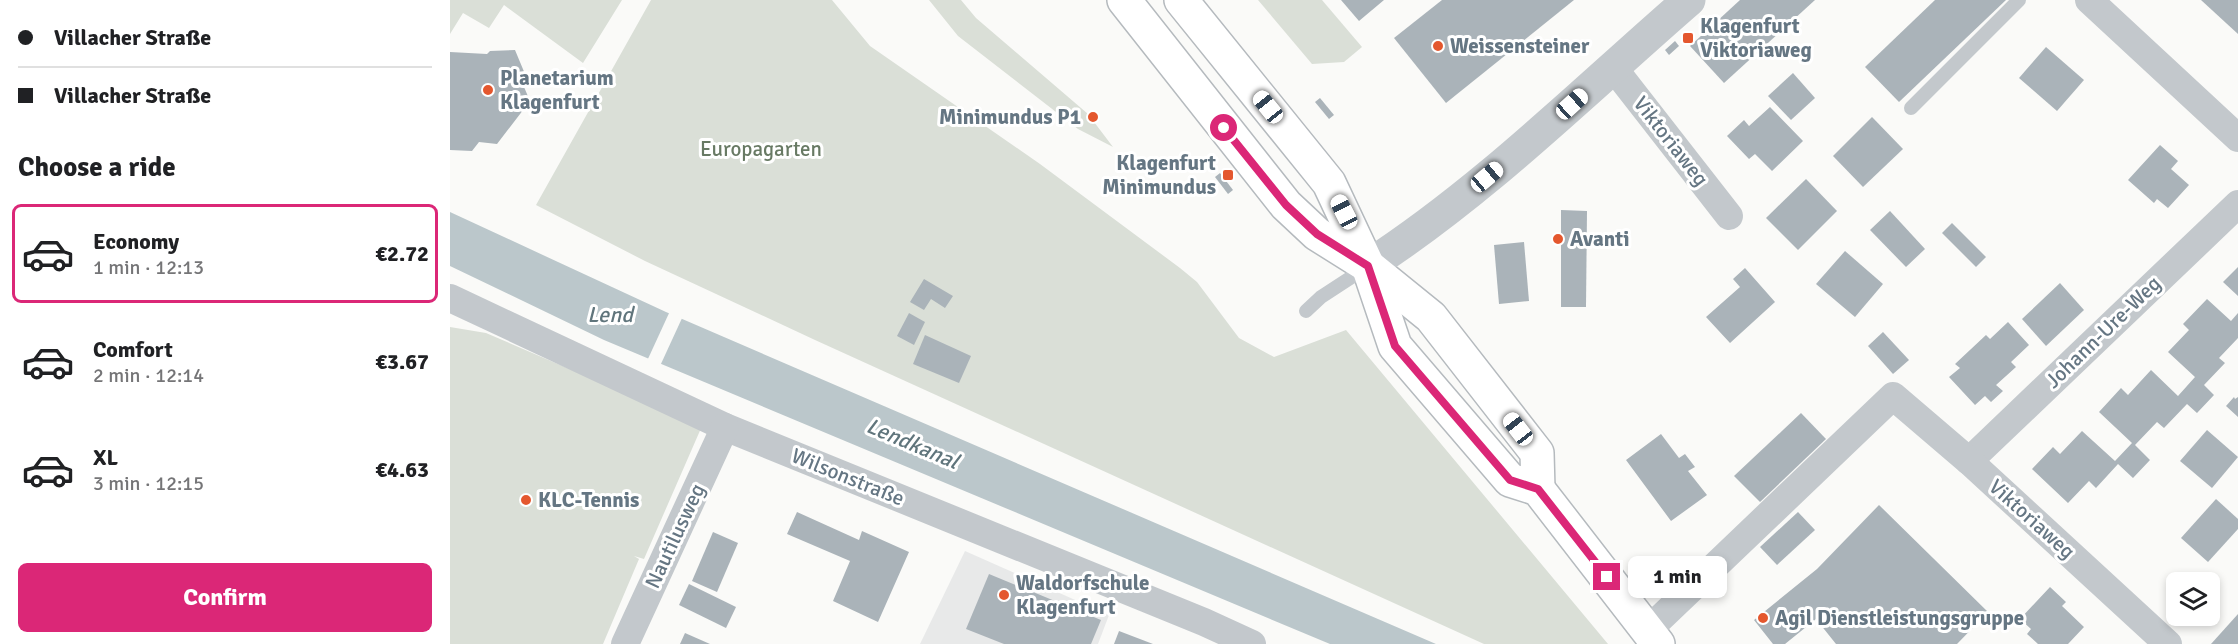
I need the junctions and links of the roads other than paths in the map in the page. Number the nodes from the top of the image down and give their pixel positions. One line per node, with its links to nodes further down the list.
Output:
1 (1124, 0): 11 (main road)
2 (1181, 0): 11 (main road)
3 (1689, 0): 6 (street)
4 (2019, 0): 7 (lane)
5 (2090, 0): 8 (street)
6 (1612, 66): 10 (street, Viktoriaweg); 11 (street)
7 (1911, 108)
8 (2238, 138)
9 (2238, 204): 15 (street, Johann-Ure-Weg)
10 (1729, 216)
11 (1368, 266): 13 (lane); 16 (main road); 16 (main road)
12 (450, 298): 14 (street, Wilsonstraße)
13 (1306, 310)
14 (725, 428): 18 (street, Nautilusweg); 19 (street, Wilsonstraße)
15 (1969, 461): 17 (street, Viktoriaweg); 20 (street, Viktoriaweg)
16 (1538, 489): 17 (main road)
17 (1653, 637)
18 (625, 644)
19 (1252, 644)
20 (2168, 644)

